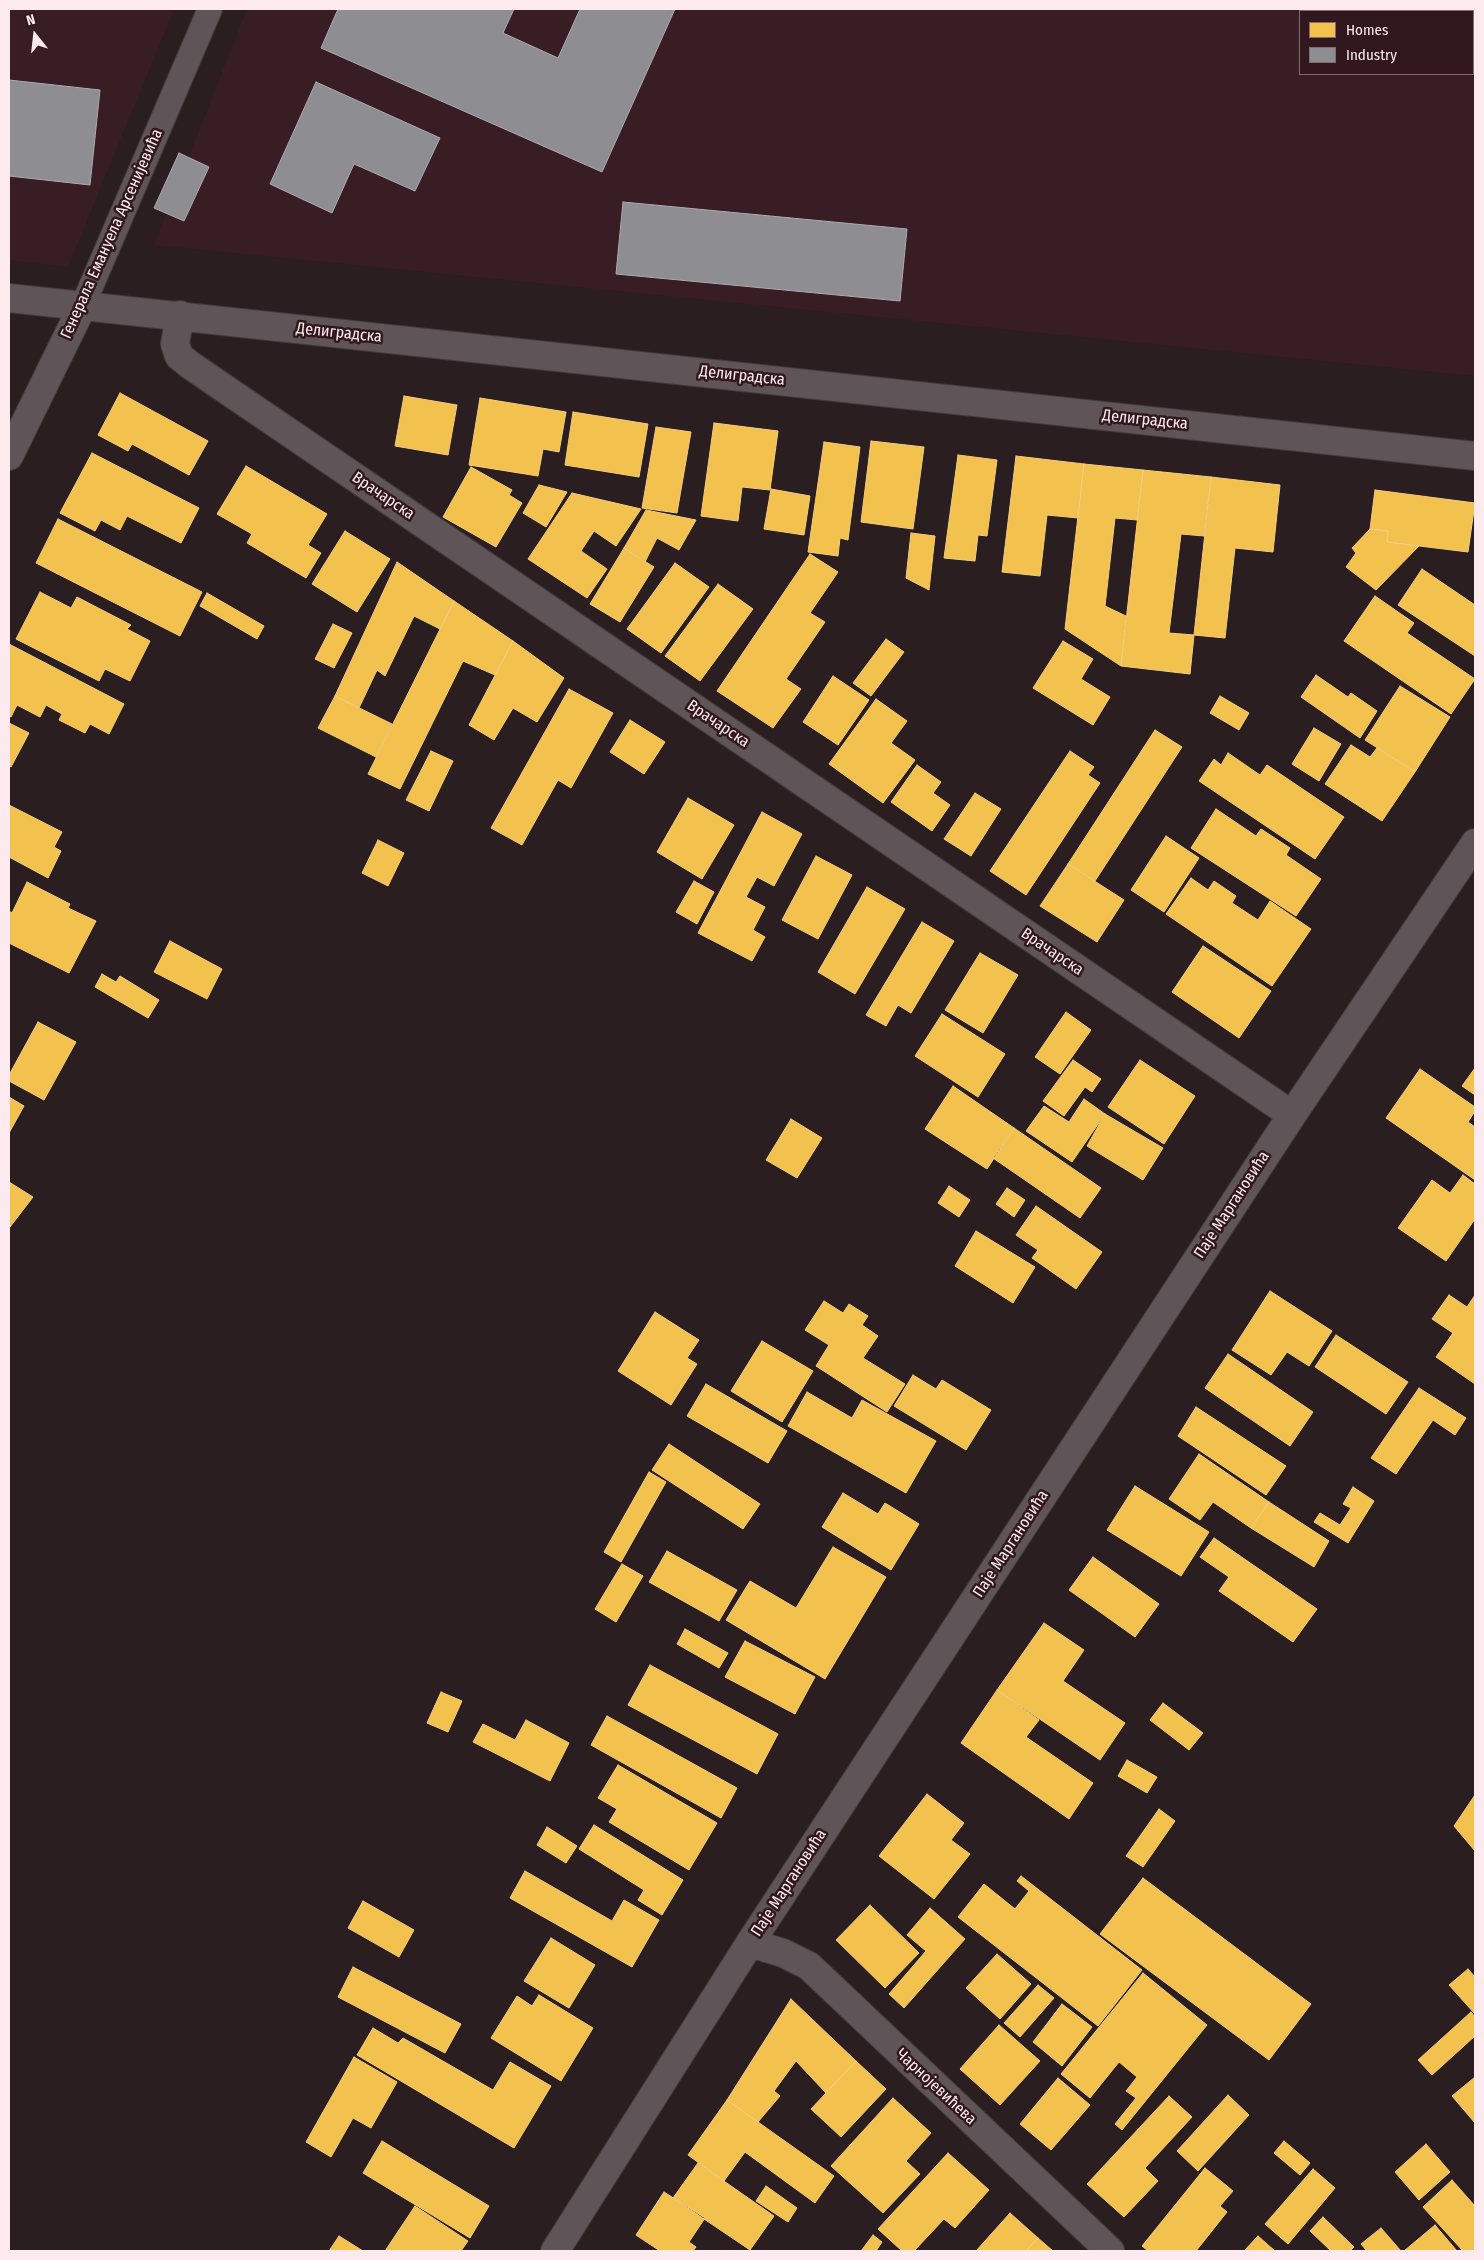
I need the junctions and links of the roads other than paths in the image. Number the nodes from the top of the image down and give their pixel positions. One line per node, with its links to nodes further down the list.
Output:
1 (210, 9): 3 (lane, Генерала Емануела Арсенијевића)
2 (9, 298): 3 (street, Делиградска)
3 (83, 305): 4 (street, Делиградска); 5 (street, Генерала Емануела Арсенијевића)
4 (180, 315): 6 (street, Делиградска); 8 (street, Врачарска)
5 (9, 456)
6 (1475, 456)
7 (1475, 843): 8 (street, Паје Маргановића)
8 (1292, 1115): 9 (street, Паје Маргановића)
9 (750, 1943): 10 (street, Паје Маргановића); 11 (street, Чарнојевићева)
10 (555, 2251)
11 (1110, 2251)

